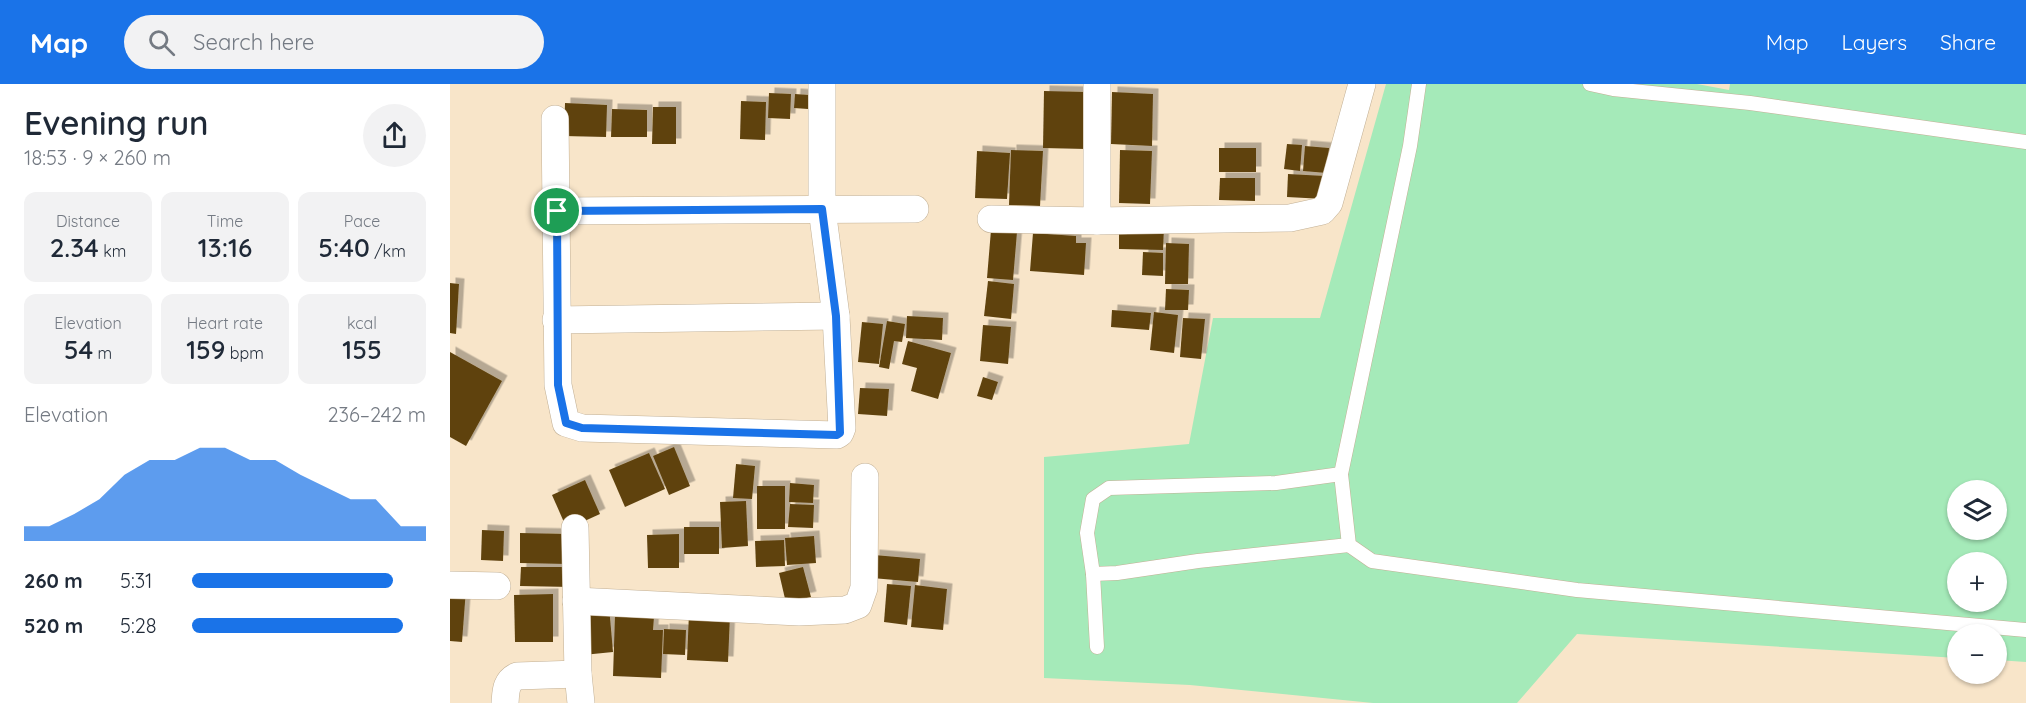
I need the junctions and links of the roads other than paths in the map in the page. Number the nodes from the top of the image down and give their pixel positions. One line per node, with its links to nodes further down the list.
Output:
1 (822, 84): 8 (street)
2 (1097, 84): 12 (street)
3 (1362, 84): 12 (street)
4 (1419, 84): 15 (lane)
5 (1590, 84): 7 (lane)
6 (555, 119): 10 (street)
7 (2026, 142)
8 (822, 209): 9 (street); 10 (street); 13 (street)
9 (915, 209)
10 (557, 211): 14 (street)
11 (991, 219): 12 (street)
12 (1097, 221)
13 (836, 316): 14 (street); 14 (street)
14 (556, 320)
15 (1341, 474): 18 (lane); 19 (lane)
16 (865, 477): 22 (street)
17 (575, 528): 22 (street)
18 (1349, 545): 19 (lane); 23 (lane)
19 (1093, 574): 24 (lane)
20 (450, 585): 21 (street)
21 (496, 586)
22 (576, 601): 25 (street)
23 (2026, 630)
24 (1097, 647)
25 (578, 674): 26 (street); 27 (street)
26 (505, 703)
27 (581, 703)

